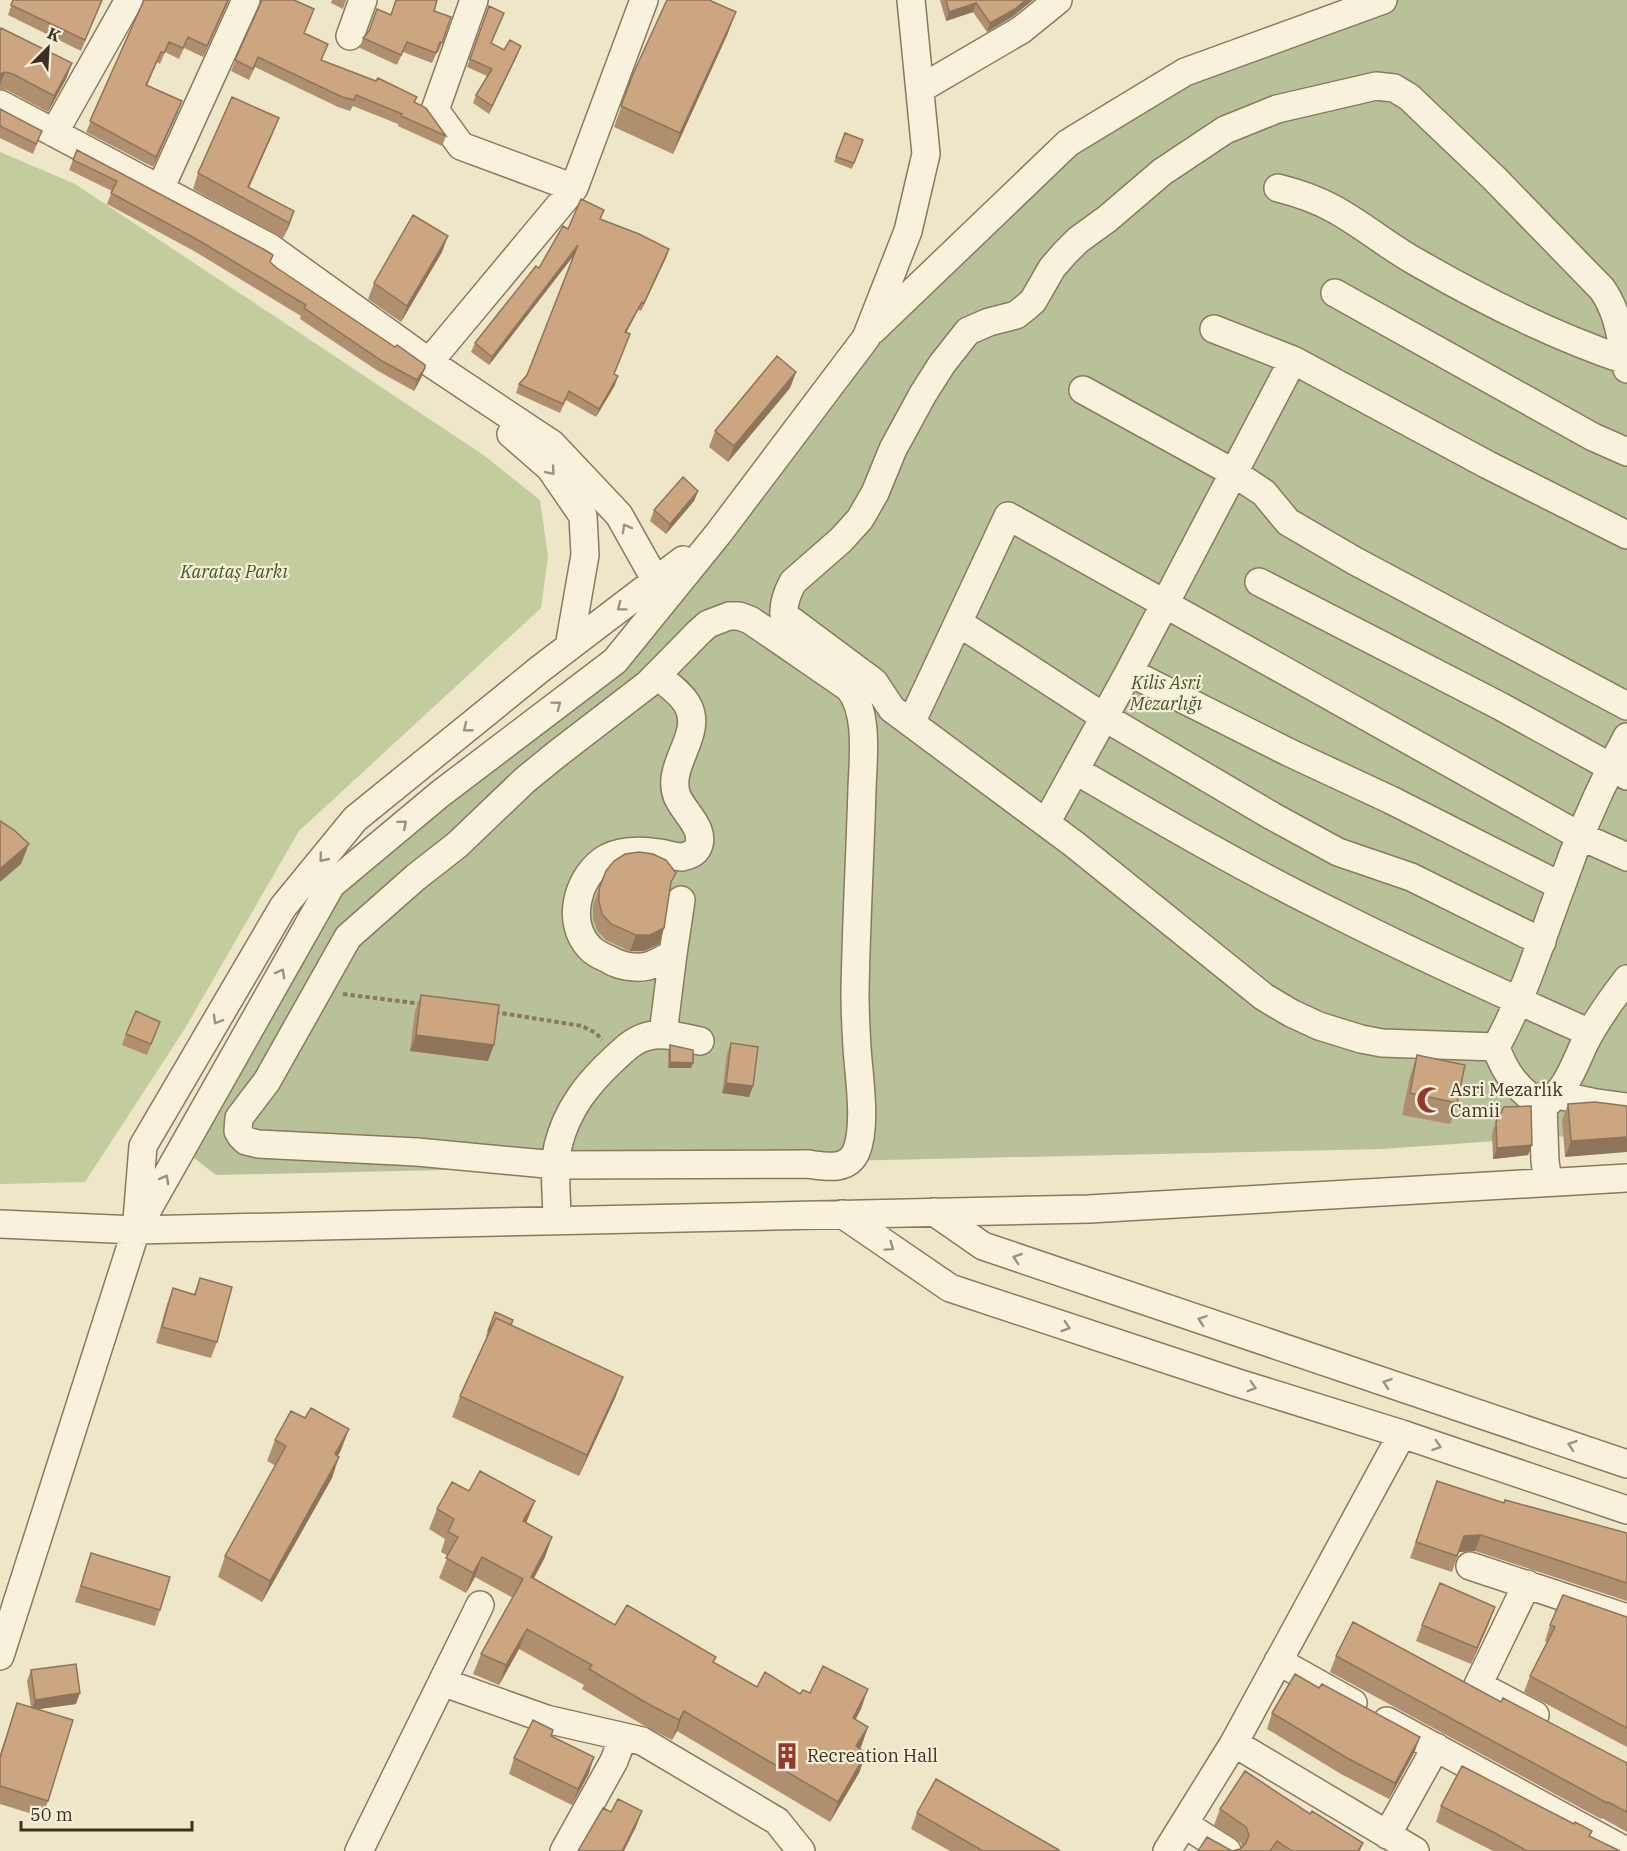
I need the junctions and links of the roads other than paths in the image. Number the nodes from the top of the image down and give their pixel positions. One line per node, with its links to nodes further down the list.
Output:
1 (129, 0): 12 (street)
2 (246, 0): 15 (street)
3 (363, 0): 9 (street)
4 (474, 0): 13 (street)
5 (644, 0): 13 (street)
6 (910, 0): 10 (street)
7 (1058, 0): 10 (street)
8 (1383, 0): 18 (street)
9 (350, 36)
10 (920, 89): 18 (street)
11 (0, 104): 12 (street)
12 (54, 133): 15 (street)
13 (574, 188): 20 (street)
14 (1278, 188): 21 (street)
15 (160, 189): 20 (street)
16 (1335, 293): 23 (street)
17 (1214, 329): 19 (street)
18 (866, 338): 27 (street)
19 (1293, 360): 24 (street); 25 (street)
20 (429, 362): 27 (street, one-way to 20); 30 (street, one-way to 30)
21 (1626, 365): 36 (street)
22 (1083, 390): 24 (street)
23 (1627, 452)
24 (1234, 473): 28 (street); 34 (street)
25 (1627, 535)
26 (1259, 582): 39 (street)
27 (662, 588): 30 (street, one-way to 30); 31 (street)
28 (1165, 604): 29 (street); 32 (street); 41 (street)
29 (959, 623): 35 (street); 36 (street)
30 (569, 646): 62 (street, one-way to 62)
31 (615, 661): 33 (street); 62 (street, one-way to 31)
32 (1129, 672): 35 (street); 43 (street)
33 (652, 680): 46 (street); 55 (street); 55 (street)
34 (1627, 706)
35 (1104, 717): 38 (street); 45 (street)
36 (910, 723): 40 (street)
37 (1627, 736): 39 (street)
38 (1075, 770): 40 (street); 48 (street)
39 (1619, 772): 41 (street)
40 (1046, 823): 52 (street)
41 (1580, 836): 42 (street); 43 (street)
42 (1627, 857)
43 (1561, 886): 45 (street)
44 (681, 900): 46 (street)
45 (1542, 942): 48 (street)
46 (673, 954): 50 (street)
47 (1627, 979): 49 (street)
48 (1520, 1002): 49 (street); 52 (street)
49 (1590, 1033): 53 (street)
50 (663, 1034): 51 (street); 55 (street)
51 (700, 1041)
52 (1496, 1047): 53 (street)
53 (1550, 1100): 54 (street); 57 (street)
54 (1627, 1107)
55 (556, 1165): 60 (street)
56 (1627, 1178): 57 (street)
57 (1548, 1182): 58 (street)
58 (934, 1212): 59 (street); 64 (street, one-way to 58)
59 (842, 1214): 60 (street); 63 (street, one-way to 63)
60 (557, 1220): 62 (street)
61 (0, 1224): 62 (street)
62 (136, 1230): 70 (street)
63 (1402, 1434): 65 (street, one-way to 65); 71 (street)
64 (1627, 1464)
65 (1627, 1510)
66 (1470, 1566): 67 (street)
67 (1527, 1584): 69 (street); 73 (street)
68 (480, 1605): 72 (street)
69 (1627, 1618)
70 (0, 1656)
71 (1278, 1661): 75 (street); 76 (street)
72 (442, 1682): 74 (street); 79 (street)
73 (1558, 1727)
74 (623, 1737): 80 (street); 81 (street)
75 (1234, 1743): 77 (street); 78 (street)
76 (1436, 1748): 78 (street); 84 (street)
77 (1184, 1824): 82 (street); 83 (street)
78 (1400, 1845)
79 (359, 1851)
80 (564, 1851)
81 (801, 1851)
82 (1167, 1851)
83 (1227, 1851)
84 (1626, 1851)

